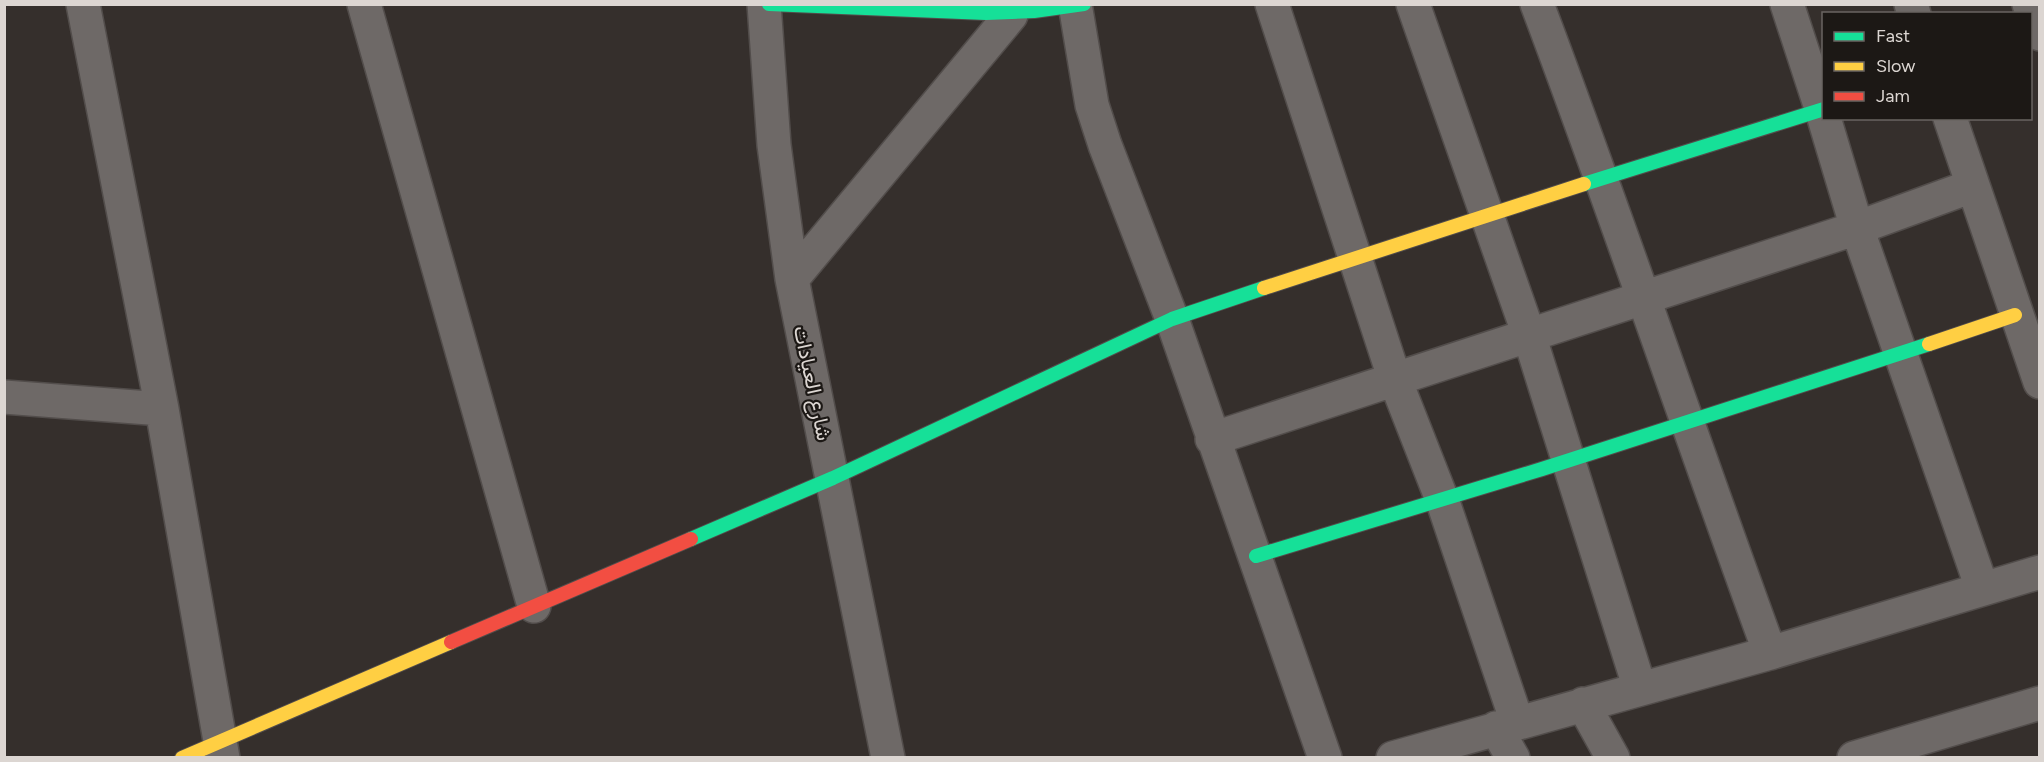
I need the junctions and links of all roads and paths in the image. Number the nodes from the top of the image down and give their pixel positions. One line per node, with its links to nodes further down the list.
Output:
1 (83, 4): 31 (street)
2 (364, 4): 40 (street)
3 (766, 4): 9 (street); 22 (street, شارع العيادات)
4 (1272, 4): 21 (street)
5 (1413, 4): 19 (street)
6 (1537, 4): 17 (street)
7 (1787, 4): 13 (street)
8 (1079, 5): 11 (street); 25 (street)
9 (869, 7): 11 (street)
10 (2032, 12): 12 (street)
11 (1011, 15): 22 (street)
12 (2040, 34)
13 (1822, 111)
14 (1822, 114): 17 (street)
15 (1825, 120): 20 (street)
16 (1951, 120): 18 (street)
17 (1603, 179): 19 (street); 23 (street)
18 (1972, 186): 20 (street); 24 (street)
19 (1486, 216): 21 (street); 26 (street)
20 (1857, 228): 23 (street); 27 (street)
21 (1353, 257): 25 (street); 28 (street)
22 (792, 279): 35 (street, شارع العيادات)
23 (1643, 298): 26 (street); 32 (street)
24 (2015, 315): 27 (street); 29 (street)
25 (1172, 320): 33 (street); 35 (street)
26 (1528, 335): 28 (street); 34 (street)
27 (1900, 353): 32 (street); 39 (street)
28 (1394, 377): 33 (street); 36 (street)
29 (2040, 382)
30 (4, 397): 31 (street)
31 (162, 409): 46 (street)
32 (1686, 424): 34 (street); 41 (street)
33 (1212, 439): 37 (street)
34 (1570, 462): 36 (street); 42 (street)
35 (832, 478): 40 (street); 49 (street, شارع العيادات)
36 (1443, 502): 37 (street); 45 (street)
37 (1256, 556): 50 (street)
38 (2040, 572): 39 (street)
39 (1982, 588): 41 (street)
40 (534, 606): 46 (street)
41 (1770, 653): 42 (street)
42 (1640, 689): 44 (street)
43 (2040, 702): 53 (street)
44 (1583, 704): 45 (street); 52 (street)
45 (1506, 725): 47 (street); 51 (street)
46 (221, 749): 48 (street)
47 (1396, 757)
48 (182, 758)
49 (888, 758)
50 (1324, 758)
51 (1513, 758)
52 (1613, 758)
53 (1854, 758)

